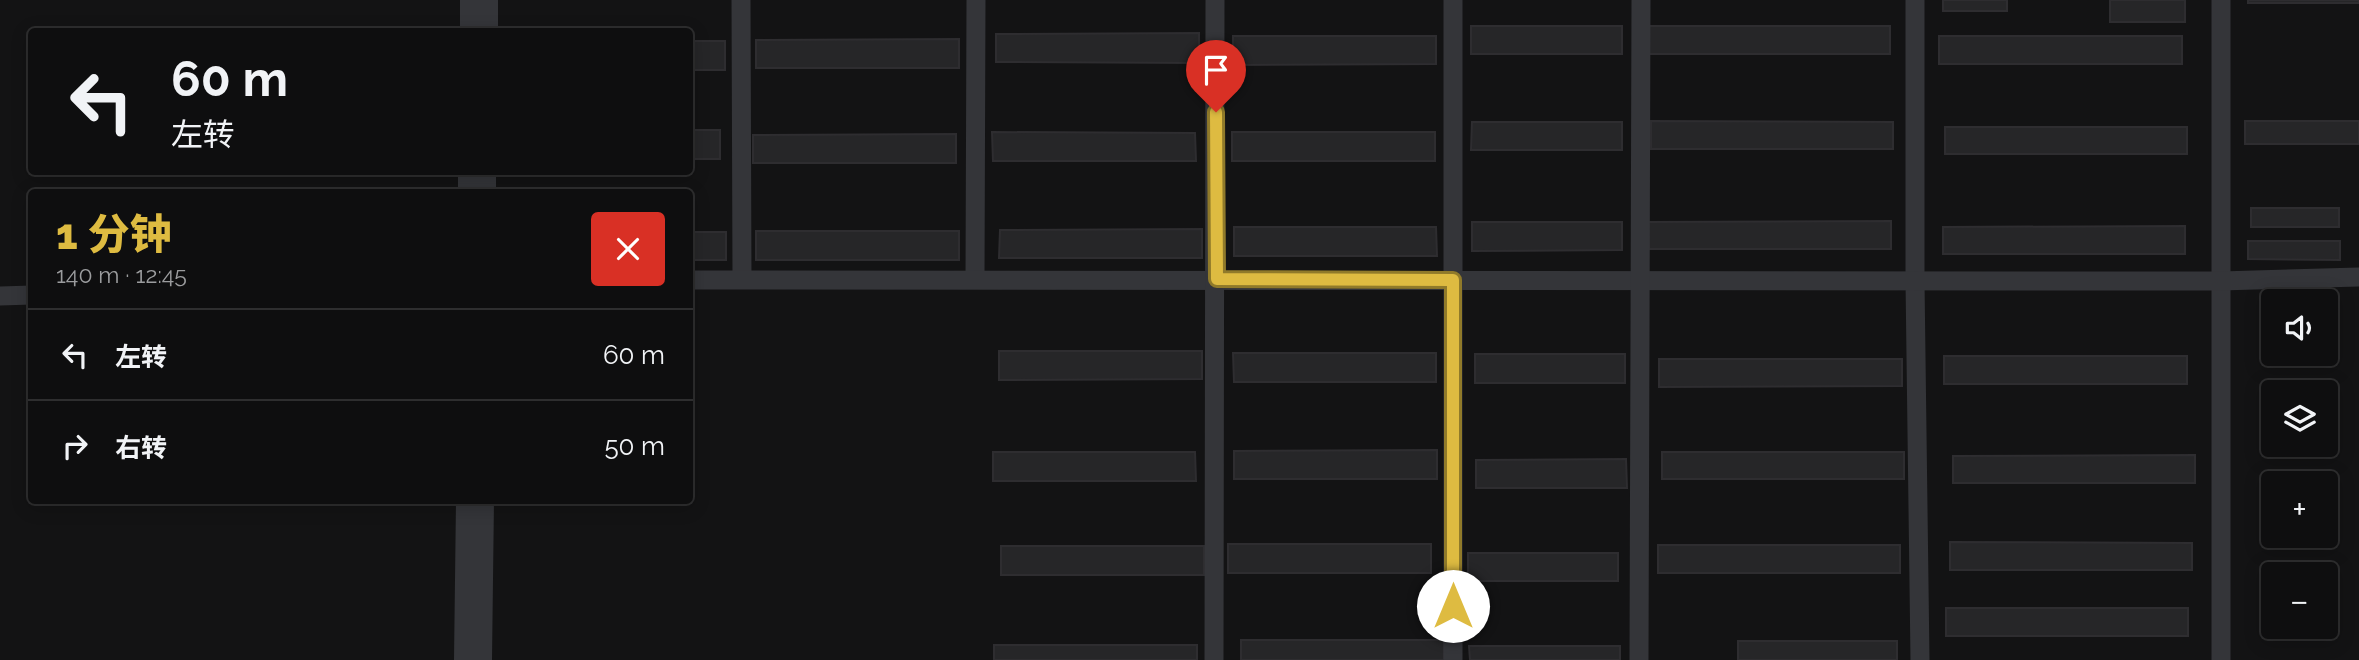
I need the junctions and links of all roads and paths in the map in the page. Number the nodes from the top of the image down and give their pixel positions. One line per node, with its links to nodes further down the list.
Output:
1 (479, 0): 9 (street)
2 (741, 0): 11 (lane)
3 (976, 0): 12 (lane)
4 (1215, 0): 13 (lane)
5 (1453, 0): 15 (lane)
6 (1641, 0): 16 (lane)
7 (1915, 0): 17 (lane)
8 (2221, 0): 18 (lane)
9 (479, 28)
10 (2359, 277): 18 (lane)
11 (742, 279): 12 (lane); 14 (lane)
12 (975, 279): 13 (lane)
13 (1217, 279): 15 (lane); 23 (lane)
14 (693, 280)
15 (1453, 280): 16 (lane); 24 (lane)
16 (1637, 280): 17 (lane); 25 (lane)
17 (1915, 281): 18 (lane); 26 (lane)
18 (2221, 281): 27 (lane)
19 (28, 295): 20 (lane)
20 (0, 296)
21 (475, 504): 22 (street)
22 (473, 660)
23 (1214, 660)
24 (1453, 660)
25 (1639, 660)
26 (1920, 660)
27 (2221, 660)

